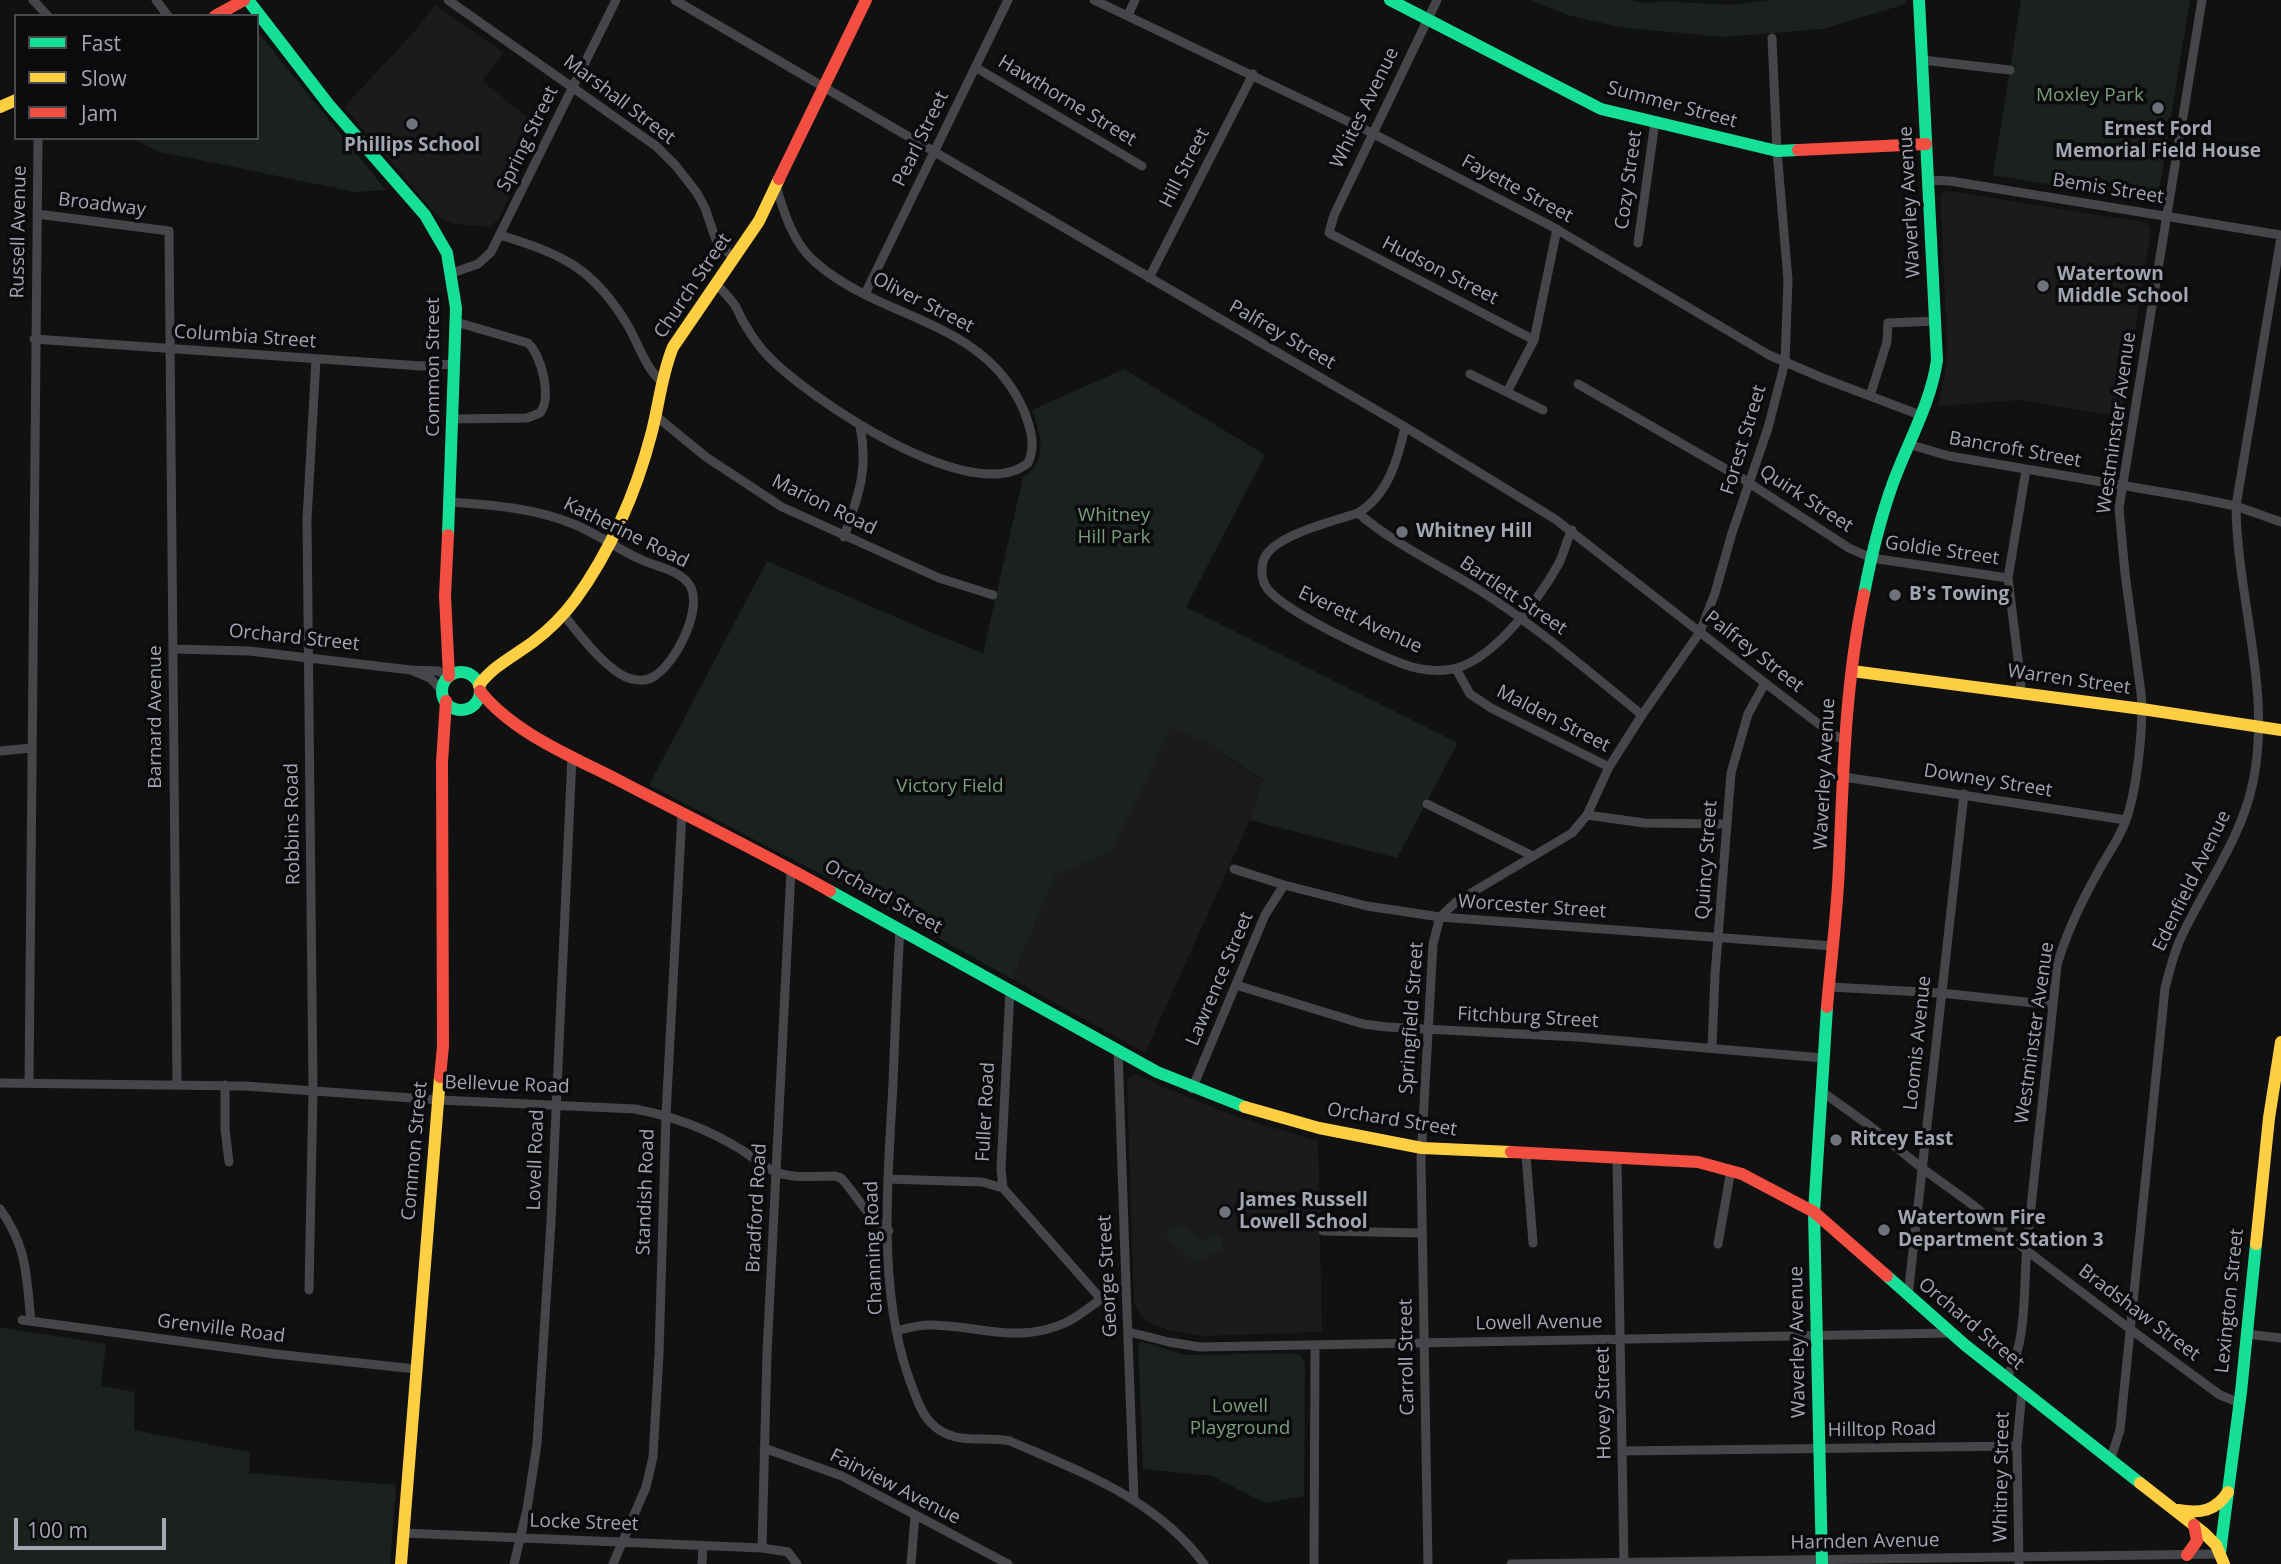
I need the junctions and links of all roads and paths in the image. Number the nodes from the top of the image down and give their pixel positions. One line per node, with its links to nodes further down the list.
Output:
1 (33, 0): 14 (street)
2 (246, 0): 15 (main road); 16 (main road, Common Street)
3 (449, 0): 25 (street, Marshall Street)
4 (616, 0): 25 (street, Spring Street)
5 (675, 0): 26 (street, Palfrey Street)
6 (866, 0): 26 (main road, Church Street)
7 (1008, 0): 22 (street, Pearl Street)
8 (1094, 0): 17 (street, Fayette Street)
9 (1135, 0): 17 (street)
10 (1390, 0): 19 (main road, Summer Street)
11 (1437, 0): 19 (street, Whites Avenue)
12 (1919, 0): 21 (main road, Waverley Avenue)
13 (2202, 0): 37 (street, Westminster Avenue)
14 (46, 14)
15 (219, 14)
16 (257, 14)
17 (1128, 15): 24 (street, Fayette Street)
18 (259, 17): 44 (main road, Common Street)
19 (1428, 20): 27 (main road, Summer Street); 28 (street, Whites Avenue)
20 (1772, 38): 31 (street, Forest Street)
21 (1922, 60): 23 (street); 30 (main road, Waverley Avenue)
22 (975, 67): 32 (street, Pearl Street); 33 (street, Hawthorne Street)
23 (2010, 70)
24 (1253, 74): 28 (street, Fayette Street); 45 (street, Hill Street)
25 (573, 86): 40 (street, Spring Street); 43 (street, Marshall Street)
26 (824, 88): 32 (street, Palfrey Street); 35 (main road, Church Street)
27 (1655, 122): 31 (main road, Summer Street); 42 (street, Cozy Street)
28 (1372, 133): 38 (street, Fayette Street); 39 (street, Whites Avenue)
29 (38, 140): 36 (street, Russell Avenue)
30 (1926, 144): 31 (main road, Summer Street); 34 (main road, Waverley Avenue)
31 (1777, 151): 54 (street, Forest Street)
32 (934, 152): 45 (street, Palfrey Street); 47 (street, Pearl Street)
33 (1142, 166)
34 (1928, 180): 37 (street, Bemis Street); 48 (main road, Waverley Avenue)
35 (776, 186): 43 (main road, Church Street); 47 (street, Oliver Street)
36 (37, 214): 50 (street, Russell Avenue); 52 (street, Broadway)
37 (2166, 217): 41 (street, Bemis Street); 70 (street, Westminster Avenue)
38 (1557, 229): 51 (street); 54 (street, Fayette Street)
39 (1329, 233): 51 (street, Hudson Street)
40 (500, 234): 44 (street, Spring Street); 57 (street)
41 (2281, 236): 72 (street, Edenfield Avenue)
42 (1638, 243)
43 (734, 259): 46 (main road, Church Street)
44 (452, 273): 49 (main road, Common Street)
45 (1149, 278): 66 (street, Palfrey Street)
46 (716, 284): 57 (main road, Church Street); 65 (street)
47 (866, 294): 65 (street, Oliver Street)
48 (1936, 321): 60 (street); 62 (main road, Waverley Avenue)
49 (456, 322): 55 (main road, Common Street); 64 (street)
50 (34, 339): 52 (street, Columbia Street); 105 (street, Russell Avenue)
51 (1534, 340): 59 (street)
52 (171, 349): 53 (street, Columbia Street); 85 (street, Barnard Avenue)
53 (316, 359): 55 (street, Columbia Street); 87 (street, Robbins Road)
54 (1786, 362): 60 (street, Fayette Street); 69 (street, Forest Street)
55 (454, 364): 64 (main road, Common Street)
56 (1471, 374): 59 (street)
57 (661, 381): 63 (main road, Church Street)
58 (1577, 384): 69 (street, Quirk Street)
59 (1507, 392): 61 (street)
60 (1870, 396): 62 (street, Fayette Street)
61 (1543, 410)
62 (1920, 415): 67 (main road, Waverley Avenue)
63 (656, 416): 76 (street, Marion Road); 77 (main road, Church Street)
64 (453, 419): 71 (main road, Common Street)
65 (860, 426): 76 (street)
66 (1405, 427): 73 (street, Everett Avenue); 75 (street, Palfrey Street)
67 (1908, 444): 68 (street, Bancroft Street); 78 (main road, Waverley Avenue)
68 (2026, 470): 70 (street, Bancroft Street); 79 (street)
69 (1749, 484): 78 (street, Quirk Street); 83 (street, Forest Street)
70 (2122, 486): 72 (street, Bancroft Street); 98 (street, Westminster Avenue)
71 (450, 502): 77 (street, Katherine Road); 84 (main road, Common Street)
72 (2235, 506): 74 (street, Bancroft Street); 101 (street, Edenfield Avenue)
73 (1358, 513): 82 (street, Bartlett Street); 88 (street, Everett Avenue)
74 (2281, 522)
75 (1572, 530): 82 (street, Everett Avenue); 83 (street, Palfrey Street)
76 (844, 537): 80 (street, Marion Road)
77 (609, 542): 81 (main road, Church Street); 81 (street, Katherine Road)
78 (1871, 558): 79 (street, Goldie Street); 90 (main road, Waverley Avenue)
79 (2008, 578): 95 (street)
80 (993, 595)
81 (563, 614): 86 (main road, Church Street)
82 (1519, 619): 88 (street, Everett Avenue); 99 (street, Bartlett Street)
83 (1700, 632): 93 (street, Palfrey Street); 99 (street, Forest Street)
84 (447, 636): 91 (main road, Common Street); 92 (main road, Common Street)
85 (173, 649): 87 (street, Orchard Street); 136 (street, Barnard Avenue)
86 (512, 655): 91 (main road, Church Street); 94 (main road, Church Street)
87 (308, 658): 89 (street, Orchard Street); 140 (street, Robbins Road)
88 (1456, 668): 108 (street, Malden Street)
89 (411, 670): 92 (street, Orchard Street); 96 (street, Orchard Street)
90 (1852, 671): 95 (main road, Warren Street); 104 (main road, Waverley Avenue)
91 (466, 673): 92 (main road); 94 (main road)
92 (449, 676): 96 (main road)
93 (1765, 682): 104 (street, Palfrey Street); 115 (street, Quincy Street)
94 (480, 688): 97 (main road); 100 (main road, Orchard Street)
95 (2019, 692): 98 (main road, Warren Street)
96 (444, 696): 97 (main road); 103 (main road, Common Street)
97 (466, 709): 100 (main road, Orchard Street); 103 (main road)
98 (2143, 709): 101 (main road, Warren Street); 114 (street, Westminster Avenue)
99 (1642, 715): 108 (street, Forest Street)
100 (508, 720): 107 (main road, Orchard Street)
101 (2258, 727): 102 (main road, Warren Street); 166 (street, Edenfield Avenue)
102 (2281, 730)
103 (443, 740): 142 (main road, Common Street)
104 (1844, 740): 109 (main road, Waverley Avenue)
105 (32, 748): 106 (street); 135 (street, Russell Avenue)
106 (0, 751)
107 (572, 756): 112 (main road, Orchard Street); 143 (street, Lovell Road)
108 (1609, 767): 113 (street, Forest Street)
109 (1844, 777): 110 (street, Downey Street); 123 (main road, Waverley Avenue)
110 (1964, 794): 114 (street, Downey Street); 127 (street, Loomis Avenue)
111 (1427, 804): 116 (street)
112 (682, 813): 118 (main road, Orchard Street); 144 (street, Standish Road)
113 (1587, 814): 115 (street); 116 (street, Springfield Street)
114 (2126, 820): 128 (street, Westminster Avenue)
115 (1726, 824): 122 (street, Quincy Street)
116 (1533, 856): 120 (street, Springfield Street)
117 (1234, 869): 119 (street, Worcester Street)
118 (791, 870): 121 (main road, Orchard Street); 151 (street, Bradford Road)
119 (1284, 885): 120 (street, Worcester Street); 124 (street, Lawrence Street)
120 (1440, 918): 122 (street, Worcester Street); 129 (street, Springfield Street)
121 (900, 928): 126 (main road, Orchard Street); 152 (street, Channing Road)
122 (1719, 939): 123 (street, Worcester Street); 131 (street, Quincy Street)
123 (1833, 946): 125 (main road, Waverley Avenue)
124 (1236, 985): 129 (street, Fitchburg Street); 139 (street, Lawrence Street)
125 (1830, 987): 127 (street); 133 (main road, Waverley Avenue)
126 (1010, 990): 132 (main road, Orchard Street); 153 (street, Fuller Road)
127 (1941, 993): 128 (street); 149 (street, Loomis Avenue)
128 (2053, 1005): 161 (street, Westminster Avenue)
129 (1428, 1030): 131 (street, Fitchburg Street); 145 (street, Springfield Street)
130 (2281, 1042): 138 (main road, Lexington Street)
131 (1712, 1047): 133 (street, Fitchburg Street)
132 (1118, 1050): 139 (main road, Orchard Street); 162 (street, George Street)
133 (1824, 1058): 141 (main road, Waverley Avenue)
134 (0, 1083): 135 (street, Bellevue Road)
135 (29, 1083): 136 (street, Bellevue Road)
136 (177, 1085): 137 (street, Bellevue Road)
137 (225, 1085): 140 (street, Bellevue Road); 148 (street)
138 (2277, 1086): 170 (main road, Lexington Street)
139 (1192, 1089): 145 (main road, Orchard Street)
140 (313, 1090): 142 (street, Bellevue Road); 163 (street, Robbins Road)
141 (1821, 1091): 149 (street, Bradshaw Street); 155 (main road, Waverley Avenue)
142 (440, 1100): 143 (street, Bellevue Road); 176 (main road, Common Street)
143 (556, 1105): 144 (street, Bellevue Road); 191 (street, Lovell Road)
144 (666, 1115): 151 (street, Bellevue Road); 192 (street, Standish Road)
145 (1422, 1148): 146 (main road, Orchard Street); 158 (street, Carroll Street)
146 (1526, 1155): 147 (main road, Orchard Street); 159 (street)
147 (1617, 1157): 150 (main road, Orchard Street); 173 (street, Hovey Street)
148 (229, 1162)
149 (1923, 1169): 161 (street, Bradshaw Street); 164 (street, Loomis Avenue)
150 (1731, 1170): 155 (main road, Orchard Street); 160 (street)
151 (776, 1172): 156 (street, Bellevue Road); 181 (street, Bradford Road)
152 (888, 1180): 153 (street); 156 (street, Channing Road)
153 (1003, 1188): 165 (street, Fuller Road)
154 (0, 1209): 176 (street, Grenville Road)
155 (1814, 1212): 164 (main road, Orchard Street); 171 (main road, Waverley Avenue)
156 (889, 1231): 167 (street, Channing Road)
157 (1324, 1231): 158 (street)
158 (1422, 1233): 174 (street, Carroll Street)
159 (1533, 1243)
160 (1718, 1244)
161 (2026, 1250): 166 (street, Bradshaw Street); 177 (street, Westminster Avenue)
162 (1124, 1286): 165 (street); 168 (street, George Street)
163 (309, 1290)
164 (1908, 1296): 169 (main road, Orchard Street)
165 (1101, 1298): 167 (street)
166 (2130, 1329): 179 (street, Bradshaw Street); 184 (street, Edenfield Avenue)
167 (896, 1331): 186 (street, Channing Road)
168 (1129, 1332): 175 (street, Lowell Avenue); 186 (street, George Street)
169 (1951, 1333): 171 (street, Lowell Avenue); 177 (main road, Orchard Street)
170 (2246, 1334): 172 (street); 179 (main road, Lexington Street)
171 (1817, 1335): 173 (street, Lowell Avenue); 182 (main road, Waverley Avenue)
172 (2281, 1338)
173 (1621, 1339): 174 (street, Lowell Avenue); 183 (street, Hovey Street)
174 (1424, 1342): 175 (street, Lowell Avenue); 209 (street, Carroll Street)
175 (1311, 1345): 208 (street)
176 (416, 1369): 190 (main road, Common Street)
177 (2006, 1379): 178 (main road, Orchard Street)
178 (2022, 1391): 180 (street, Whitney Street); 184 (main road, Orchard Street)
179 (2240, 1404): 185 (main road, Lexington Street)
180 (2017, 1446): 182 (street, Hilltop Road); 196 (street, Whitney Street)
181 (764, 1448): 188 (street, Fairview Avenue); 194 (street, Bradford Road)
182 (1820, 1448): 183 (street, Hilltop Road); 199 (main road, Waverley Avenue)
183 (1622, 1451): 198 (street, Hovey Street)
184 (2111, 1458): 187 (main road, Orchard Street)
185 (2229, 1492): 187 (main road); 197 (main road, Lexington Street)
186 (1134, 1499): 207 (street, Channing Road)
187 (2175, 1509): 189 (main road, Orchard Street)
188 (915, 1516): 205 (street); 206 (street, Fairview Avenue)
189 (2194, 1525): 195 (main road); 197 (main road, Orchard Street)
190 (404, 1533): 191 (street, Locke Street); 200 (main road, Common Street)
191 (519, 1538): 192 (street, Locke Street); 201 (street, Lovell Road)
192 (622, 1542): 193 (street, Locke Street); 202 (street, Standish Road)
193 (703, 1545): 194 (street, Locke Street); 203 (street)
194 (762, 1548): 204 (street, Locke Street)
195 (2187, 1555): 196 (street, Harnden Avenue); 197 (street, Harnden Avenue)
196 (2019, 1560): 199 (street, Harnden Avenue)
197 (2221, 1561)
198 (1624, 1563): 199 (street, Harnden Avenue); 210 (street, Harnden Avenue)
199 (1822, 1563)
200 (401, 1564)
201 (514, 1564)
202 (613, 1564)
203 (702, 1564)
204 (797, 1564)
205 (911, 1564)
206 (1009, 1564)
207 (1204, 1564)
208 (1314, 1564)
209 (1428, 1564)
210 (1511, 1564)

